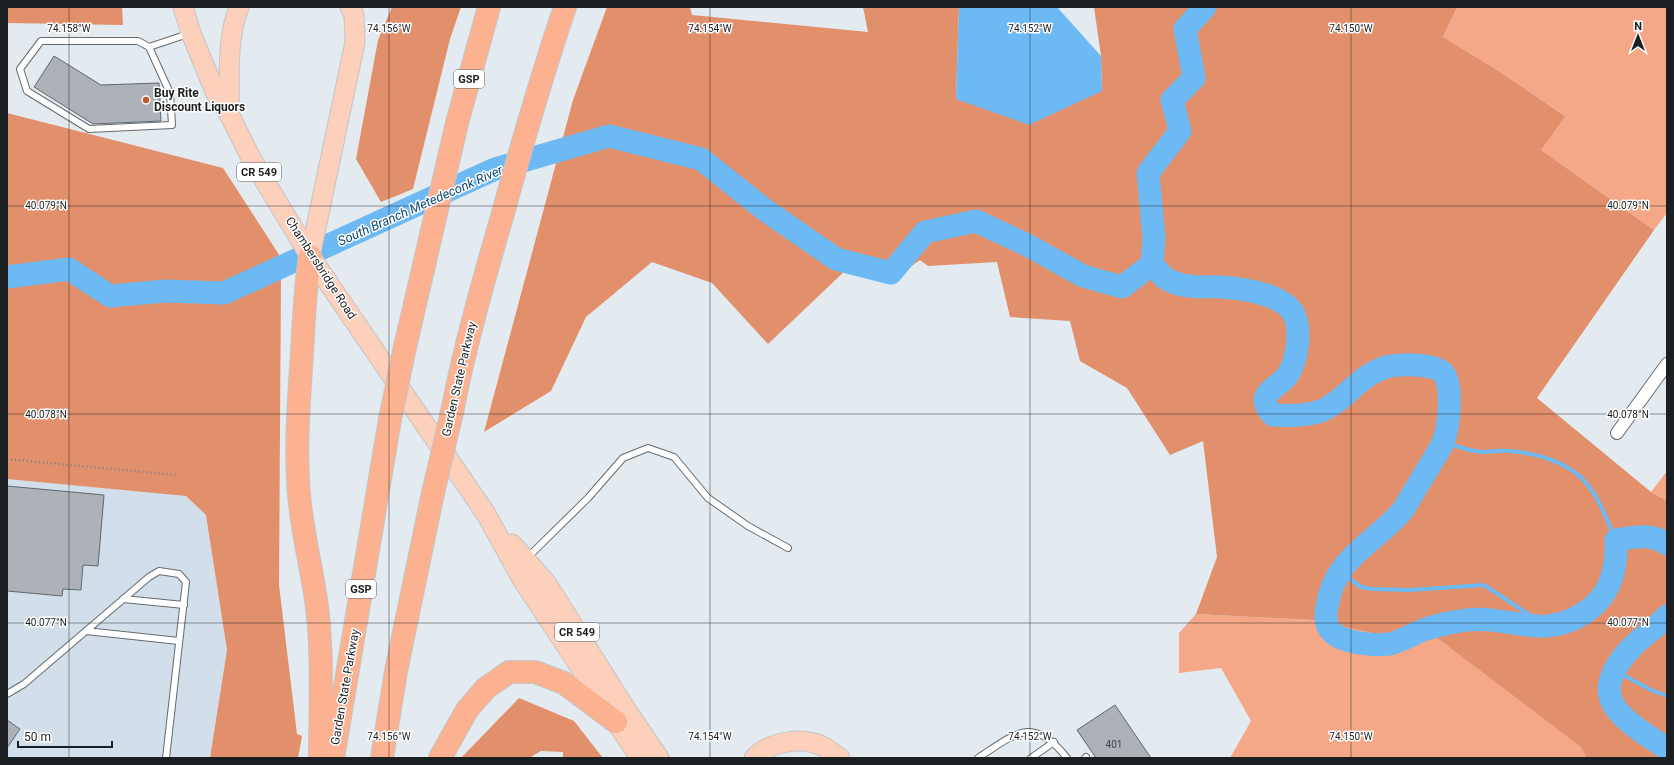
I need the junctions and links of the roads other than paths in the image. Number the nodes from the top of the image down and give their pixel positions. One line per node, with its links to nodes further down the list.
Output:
1 (183, 7): 6 (main road, Chambersbridge Road / CR 549)
2 (239, 7): 8 (main road)
3 (350, 7): 9 (main road)
4 (490, 7): 25 (highway, Garden State Parkway / GSP, bridge)
5 (565, 7): 26 (highway, Garden State Parkway, bridge)
6 (191, 33): 7 (lane); 8 (main road, Chambersbridge Road / CR 549)
7 (149, 47): 7 (lane)
8 (229, 114): 9 (main road, Chambersbridge Road / CR 549)
9 (312, 265): 12 (main road, Chambersbridge Road / CR 549); 24 (highway)
10 (1667, 364): 11 (street)
11 (1617, 433)
12 (486, 514): 14 (main road, Chambersbridge Road / CR 549); 20 (main road, Chambersbridge Road / CR 549)
13 (788, 548): 14 (lane)
14 (526, 560): 29 (main road, Chambersbridge Road / CR 549)
15 (123, 599): 16 (lane); 16 (lane); 17 (lane)
16 (184, 605): 18 (lane)
17 (86, 631): 18 (lane); 19 (lane)
18 (179, 641): 23 (lane)
19 (7, 694)
20 (616, 722): 27 (highway); 28 (main road, Chambersbridge Road / CR 549)
21 (1054, 742): 22 (lane); 32 (lane); 33 (lane)
22 (1034, 756)
23 (166, 758)
24 (320, 758)
25 (332, 758)
26 (382, 758)
27 (440, 758)
28 (640, 758)
29 (659, 758)
30 (754, 758): 31 (main road)
31 (840, 758)
32 (978, 758)
33 (1067, 758)

